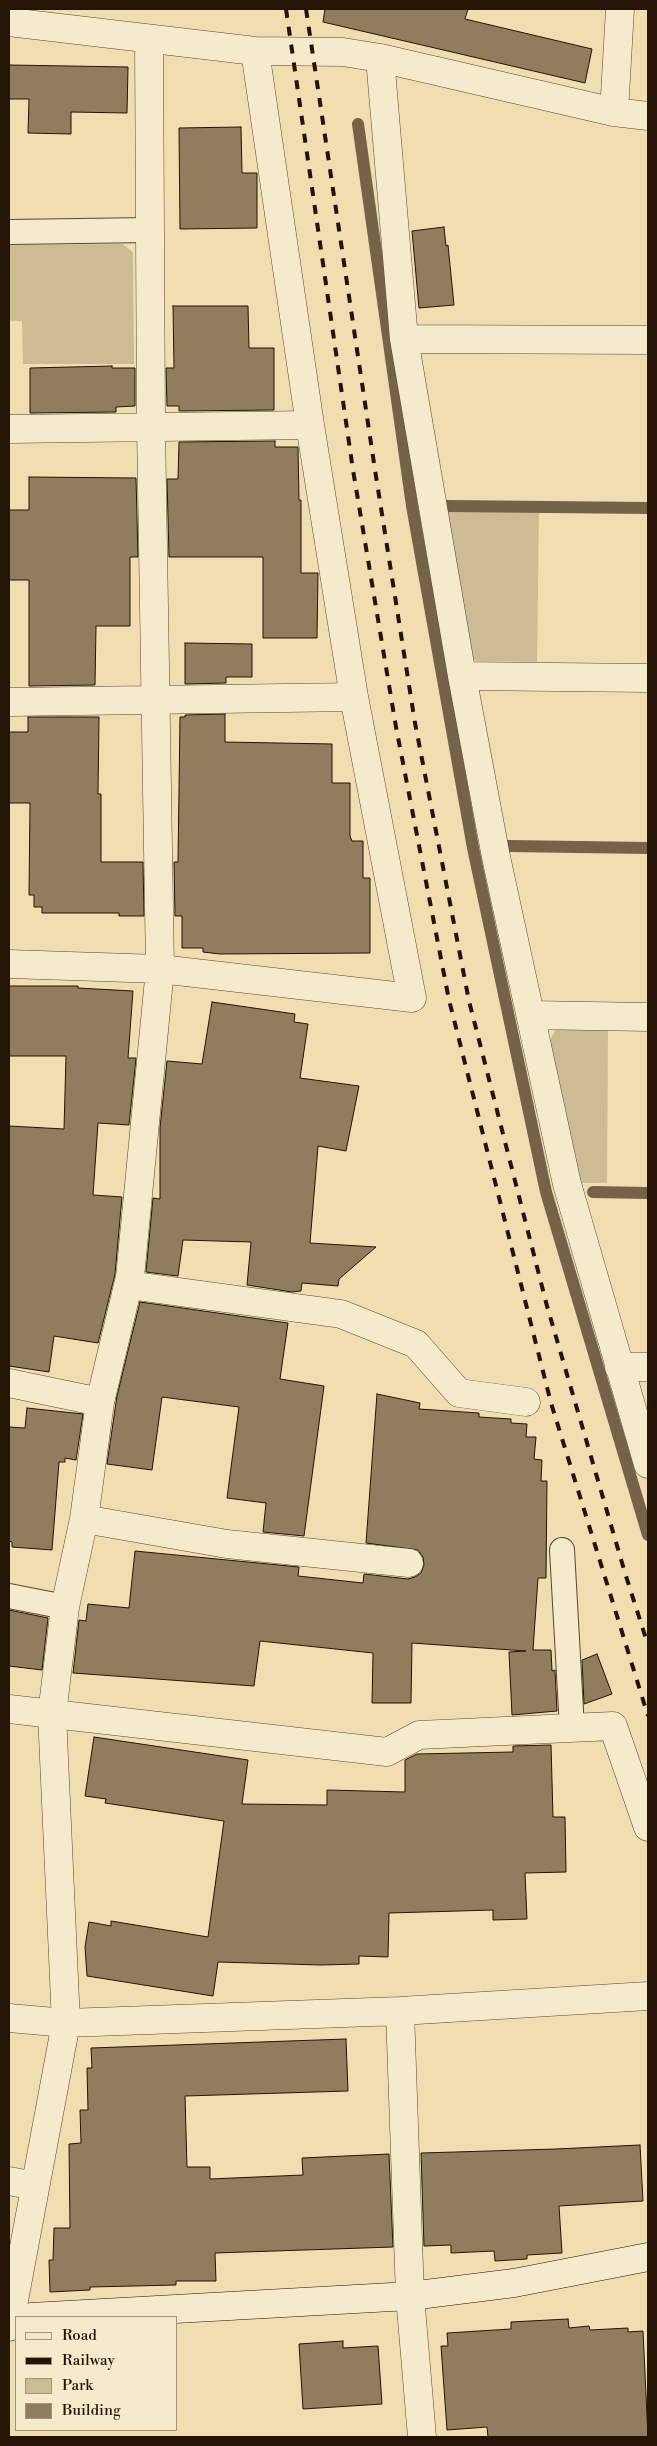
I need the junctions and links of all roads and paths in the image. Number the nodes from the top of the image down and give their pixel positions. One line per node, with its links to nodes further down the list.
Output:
1 (620, 9): 7 (street)
2 (68, 19): 3 (street); 4 (street)
3 (9, 22)
4 (149, 39): 5 (street); 9 (street)
5 (255, 51): 6 (street); 13 (street)
6 (380, 58): 7 (street); 11 (street)
7 (614, 112): 8 (street)
8 (648, 116)
9 (150, 230): 10 (lane); 14 (street)
10 (9, 232)
11 (404, 339): 12 (street); 16 (street)
12 (648, 340)
13 (310, 425): 14 (street); 18 (street)
14 (152, 427): 15 (street); 19 (street)
15 (9, 429)
16 (462, 676): 17 (street); 23 (street)
17 (648, 678)
18 (354, 697): 19 (street); 22 (street)
19 (155, 700): 20 (street); 22 (street)
20 (9, 702)
21 (9, 964): 22 (street)
22 (160, 969): 25 (street)
23 (530, 1015): 24 (street); 26 (street)
24 (648, 1017)
25 (128, 1285): 29 (street); 30 (street)
26 (619, 1367): 27 (street); 31 (street)
27 (648, 1367)
28 (9, 1383): 29 (street)
29 (100, 1402): 32 (street)
30 (526, 1402)
31 (648, 1464)
32 (84, 1519): 34 (street); 36 (street)
33 (562, 1550): 39 (lane)
34 (409, 1563)
35 (9, 1596): 36 (lane)
36 (65, 1606): 38 (street)
37 (9, 1709): 38 (street)
38 (52, 1714): 39 (street); 44 (street)
39 (572, 1728): 40 (street)
40 (648, 1827)
41 (648, 1996): 42 (street)
42 (400, 2011): 44 (street); 48 (street)
43 (9, 2018): 44 (street)
44 (66, 2023): 46 (street)
45 (9, 2181): 46 (street)
46 (35, 2186): 49 (street)
47 (648, 2257): 48 (street)
48 (410, 2296): 50 (street); 51 (street)
49 (16, 2316)
50 (81, 2316)
51 (422, 2437)

